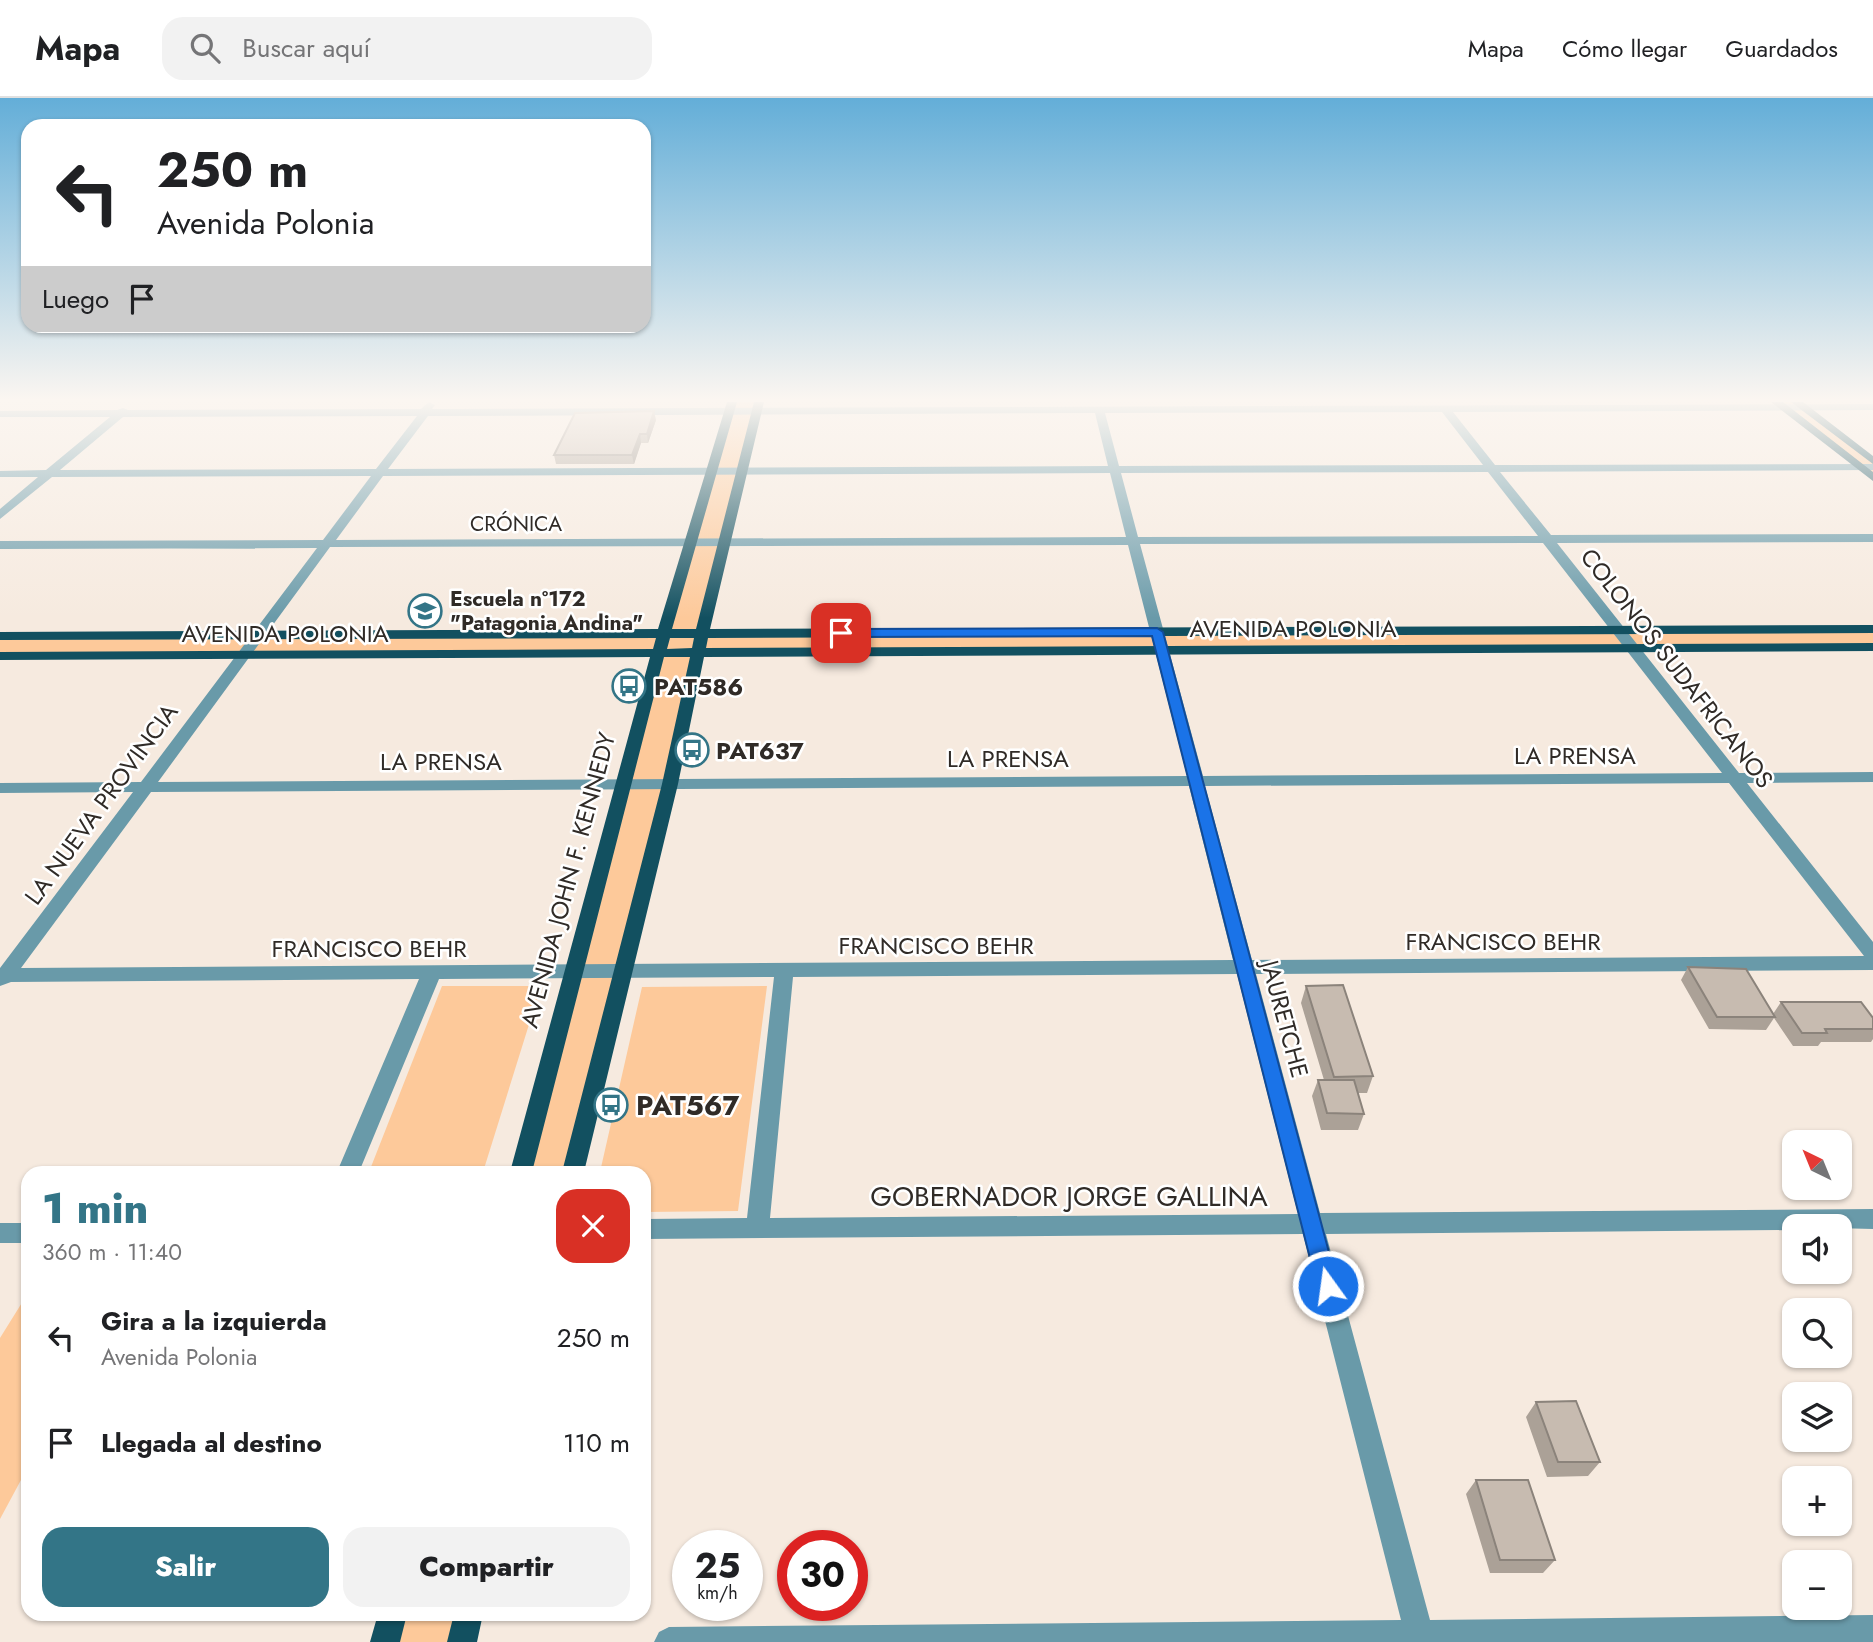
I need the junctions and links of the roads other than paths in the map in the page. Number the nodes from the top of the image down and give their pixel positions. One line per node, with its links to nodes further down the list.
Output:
1 (47, 474): 7 (street)
2 (378, 474): 13 (street)
3 (711, 474): 11 (main road, AVENIDA JOHN F. KENNEDY)
4 (740, 474): 12 (main road)
5 (1116, 474): 10 (street, JAURETCHE)
6 (1496, 474): 9 (street, COLONOS SUDAFRICANOS)
7 (0, 514)
8 (1873, 538): 9 (street, CRÓNICA)
9 (1547, 539): 10 (street, CRÓNICA); 16 (street, COLONOS SUDAFRICANOS)
10 (1133, 540): 12 (street, CRÓNICA); 21 (street, JAURETCHE)
11 (689, 542): 12 (street, CRÓNICA); 13 (street, CRÓNICA); 17 (main road, AVENIDA JOHN F. KENNEDY)
12 (726, 542): 18 (main road)
13 (326, 544): 14 (street, CRÓNICA); 20 (street)
14 (0, 545)
15 (1873, 629): 16 (main road, AVENIDA POLONIA)
16 (1619, 630): 21 (main road, AVENIDA POLONIA); 23 (street, COLONOS SUDAFRICANOS)
17 (665, 634): 18 (main road, AVENIDA POLONIA); 20 (main road, AVENIDA POLONIA); 24 (main road, AVENIDA JOHN F. KENNEDY)
18 (702, 634): 21 (main road, AVENIDA POLONIA); 25 (main road)
19 (0, 636): 20 (main road, AVENIDA POLONIA)
20 (257, 636): 27 (street, LA NUEVA PROVINCIA)
21 (1160, 641): 23 (main road, AVENIDA POLONIA); 25 (main road, AVENIDA POLONIA); 30 (street, JAURETCHE)
22 (1873, 647): 23 (main road, AVENIDA POLONIA)
23 (1633, 649): 28 (street, COLONOS SUDAFRICANOS)
24 (659, 654): 25 (main road, AVENIDA POLONIA); 27 (main road, AVENIDA POLONIA); 32 (main road, AVENIDA JOHN F. KENNEDY)
25 (697, 654): 31 (main road)
26 (0, 656): 27 (main road, AVENIDA POLONIA)
27 (242, 656): 34 (street, LA NUEVA PROVINCIA)
28 (1735, 778): 29 (street, LA PRENSA); 30 (street, LA PRENSA); 35 (street, COLONOS SUDAFRICANOS)
29 (1873, 778)
30 (1196, 781): 31 (street, LA PRENSA); 37 (street, JAURETCHE)
31 (670, 784): 32 (street, LA PRENSA); 39 (main road)
32 (622, 785): 34 (street, LA PRENSA); 41 (main road, AVENIDA JOHN F. KENNEDY)
33 (0, 788): 34 (street, LA PRENSA)
34 (143, 788): 42 (street, LA NUEVA PROVINCIA)
35 (1873, 955)
36 (1873, 963): 37 (street, FRANCISCO BEHR)
37 (1244, 967): 38 (street, FRANCISCO BEHR); 47 (street, JAURETCHE)
38 (784, 970): 39 (street, FRANCISCO BEHR); 48 (street)
39 (622, 971): 41 (street, FRANCISCO BEHR); 45 (main road)
40 (432, 972): 41 (street, FRANCISCO BEHR); 42 (street, FRANCISCO BEHR); 43 (street)
41 (575, 972): 44 (main road, AVENIDA JOHN F. KENNEDY)
42 (2, 978)
43 (351, 1166)
44 (524, 1166)
45 (574, 1166)
46 (1873, 1219): 47 (street, GOBERNADOR JORGE GALLINA)
47 (1311, 1223): 48 (street, GOBERNADOR JORGE GALLINA); 55 (street, JAURETCHE)
48 (757, 1228): 49 (street, GOBERNADOR JORGE GALLINA)
49 (651, 1229)
50 (0, 1233): 51 (street)
51 (21, 1233)
52 (391, 1621): 56 (main road)
53 (467, 1621): 57 (main road)
54 (1873, 1630): 55 (street)
55 (1420, 1638): 58 (street)
56 (384, 1642)
57 (462, 1642)
58 (669, 1642)

